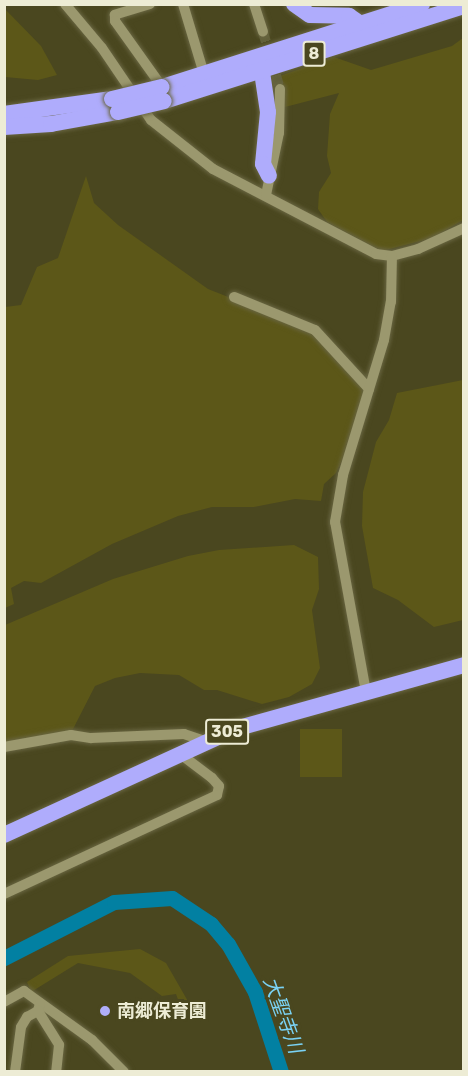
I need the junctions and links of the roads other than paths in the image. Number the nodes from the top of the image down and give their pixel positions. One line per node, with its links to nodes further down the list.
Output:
1 (65, 4): 18 (street)
2 (150, 4): 13 (street)
3 (183, 4): 11 (street)
4 (254, 4): 9 (street)
5 (294, 4): 8 (highway)
6 (422, 4): 8 (highway, 8)
7 (464, 6): 10 (highway, 8)
8 (361, 24): 11 (highway, 8)
9 (263, 32)
10 (262, 72): 13 (highway, 8); 17 (highway)
11 (204, 74): 13 (highway, 8)
12 (280, 89): 17 (street)
13 (163, 94): 14 (highway, 8, bridge)
14 (115, 105): 15 (highway, 8); 16 (highway, 8)
15 (4, 114)
16 (4, 127)
17 (269, 176): 18 (street)
18 (266, 195): 20 (street)
19 (464, 228): 20 (street)
20 (392, 256): 22 (street)
21 (234, 297): 22 (street)
22 (369, 389): 24 (street)
23 (464, 665): 24 (highway, 305)
24 (366, 692): 25 (highway, 305)
25 (204, 741): 26 (street); 27 (highway, 305)
26 (4, 747)
27 (179, 753): 28 (highway, 305); 29 (street)
28 (4, 835)
29 (4, 894)
30 (4, 1002): 31 (street)
31 (39, 1007): 32 (street); 33 (street); 34 (street)
32 (15, 1071)
33 (56, 1071)
34 (124, 1071)

